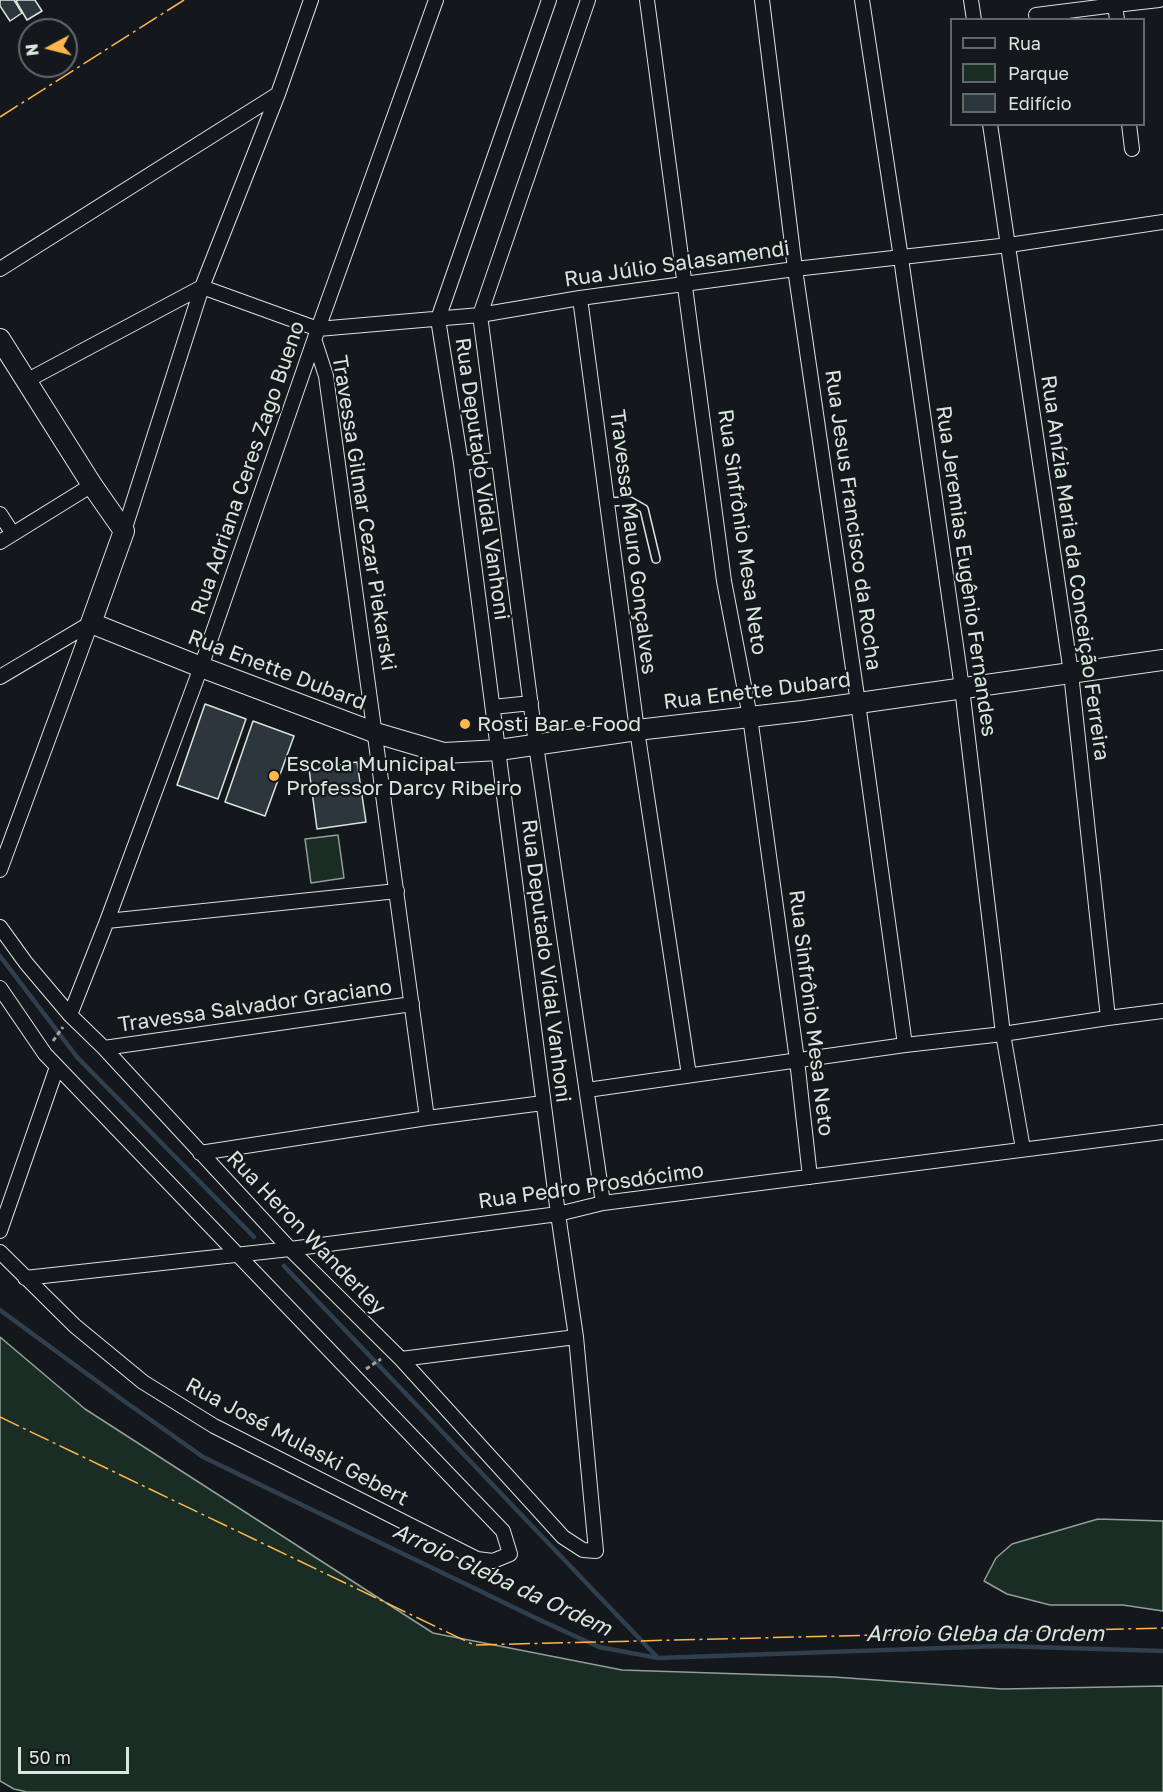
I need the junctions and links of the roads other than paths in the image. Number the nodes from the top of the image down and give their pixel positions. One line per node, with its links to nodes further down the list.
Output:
1 (311, 0): 13 (street)
2 (436, 0): 27 (street, Rua Adriana Ceres Zago Bueno)
3 (549, 0): 26 (street, Rua Deputado Vidal Vanhoni)
4 (588, 0): 25 (street, Rua Deputado Vidal Vanhoni)
5 (647, 0): 22 (street, Rua Sinfrônio Mesa Neto)
6 (762, 0): 20 (street, Rua Jesus Francisco da Rocha)
7 (862, 0): 19 (street, Rua Jeremias Eugênio Fernandes)
8 (971, 0): 12 (street)
9 (1159, 0): 10 (street)
10 (1116, 12): 11 (street)
11 (1036, 15)
12 (974, 18)
13 (278, 94): 21 (street); 23 (street)
14 (990, 126): 18 (street, Rua Anízia Maria da Conceição Ferreira)
15 (1129, 126): 16 (street)
16 (1132, 149)
17 (1163, 222): 18 (street, Rua Júlio Salasamendi)
18 (1009, 245): 19 (street, Rua Júlio Salasamendi); 42 (street, Rua Anízia Maria da Conceição Ferreira)
19 (901, 258): 20 (street, Rua Júlio Salasamendi); 44 (street, Rua Jeremias Eugênio Fernandes)
20 (795, 268): 22 (street, Rua Júlio Salasamendi); 46 (street, Rua Jesus Francisco da Rocha)
21 (0, 269)
22 (686, 284): 24 (street, Rua Júlio Salasamendi); 48 (street, Rua Sinfrônio Mesa Neto)
23 (202, 287): 27 (street, Rua Júlio Salasamendi); 29 (street); 35 (street)
24 (580, 298): 25 (street, Rua Júlio Salasamendi); 33 (street, Travessa Mauro Gonçalves)
25 (480, 315): 26 (street, Rua Júlio Salasamendi); 30 (street, Rua Deputado Vidal Vanhoni)
26 (438, 319): 27 (street, Rua Júlio Salasamendi); 31 (street, Rua Deputado Vidal Vanhoni)
27 (317, 336): 41 (street, Rua Adriana Ceres Zago Bueno); 50 (street, Travessa Gilmar Cezar Piekarski)
28 (0, 339): 29 (street)
29 (26, 381): 32 (street)
30 (499, 460): 31 (street); 45 (street, Rua Deputado Vidal Vanhoni)
31 (461, 463): 47 (street, Rua Deputado Vidal Vanhoni)
32 (92, 485): 35 (street); 36 (street)
33 (606, 502): 38 (lane); 49 (street, Travessa Mauro Gonçalves)
34 (0, 514): 36 (street)
35 (124, 531): 39 (street)
36 (13, 534): 37 (street)
37 (0, 542)
38 (656, 559)
39 (91, 623): 41 (street, Rua Enette Dubard); 43 (street); 53 (street)
40 (1163, 660): 42 (street, Rua Enette Dubard)
41 (201, 667): 50 (street, Rua Enette Dubard); 55 (street, Rua Adriana Ceres Zago Bueno)
42 (1071, 674): 44 (street, Rua Enette Dubard); 60 (street, Rua Anízia Maria da Conceição Ferreira)
43 (0, 677)
44 (962, 688): 46 (street, Rua Enette Dubard); 62 (street, Rua Jeremias Eugênio Fernandes)
45 (531, 703): 47 (street); 51 (street, Rua Deputado Vidal Vanhoni)
46 (858, 703): 48 (street, Rua Enette Dubard); 63 (street, Rua Jesus Francisco da Rocha)
47 (493, 707): 52 (street, Rua Deputado Vidal Vanhoni)
48 (750, 717): 49 (street, Rua Enette Dubard); 65 (street, Rua Sinfrônio Mesa Neto)
49 (636, 730): 51 (street, Rua Enette Dubard); 67 (street, Travessa Mauro Gonçalves)
50 (376, 732): 52 (street, Rua Enette Dubard); 54 (street, Travessa Gilmar Cezar Piekarski)
51 (536, 745): 52 (street, Rua Enette Dubard); 68 (street, Rua Deputado Vidal Vanhoni)
52 (499, 750): 69 (street, Rua Deputado Vidal Vanhoni)
53 (0, 870)
54 (397, 891): 55 (street); 58 (street, Travessa Gilmar Cezar Piekarski)
55 (107, 921): 61 (street, Rua Adriana Ceres Zago Bueno)
56 (0, 927): 61 (street, Rua Heron Wanderley)
57 (0, 988): 66 (street)
58 (412, 1004): 64 (street, Travessa Salvador Graciano); 70 (street, Travessa Gilmar Cezar Piekarski)
59 (1163, 1011): 60 (street)
60 (1108, 1018): 62 (street)
61 (68, 1020): 64 (street, Rua Heron Wanderley)
62 (1003, 1034): 63 (street); 72 (street, Rua Jeremias Eugênio Fernandes)
63 (905, 1045): 65 (street)
64 (104, 1048): 73 (street, Rua Heron Wanderley)
65 (797, 1060): 67 (street); 74 (street, Rua Sinfrônio Mesa Neto)
66 (57, 1067): 77 (street); 80 (street)
67 (688, 1076): 68 (street)
68 (587, 1090): 75 (street, Rua Deputado Vidal Vanhoni)
69 (543, 1103): 70 (street); 76 (street, Rua Deputado Vidal Vanhoni)
70 (428, 1118): 73 (street)
71 (1163, 1132): 72 (street, Rua Pedro Prosdócimo)
72 (1023, 1149): 74 (street, Rua Pedro Prosdócimo)
73 (200, 1153): 78 (street, Rua Heron Wanderley)
74 (810, 1176): 75 (street, Rua Pedro Prosdócimo)
75 (603, 1203): 76 (street, Rua Pedro Prosdócimo)
76 (558, 1214): 78 (street, Rua Pedro Prosdócimo); 82 (street, Rua Deputado Vidal Vanhoni)
77 (0, 1231)
78 (290, 1249): 80 (street, Rua Pedro Prosdócimo); 83 (street, Rua Heron Wanderley)
79 (0, 1252): 81 (street, Rua José Mulaski Gebert)
80 (238, 1254): 81 (street, Rua Pedro Prosdócimo); 81 (street, Rua José Mulaski Gebert)
81 (25, 1278)
82 (576, 1337): 83 (street); 84 (street, Rua Deputado Vidal Vanhoni)
83 (394, 1356): 84 (street, Rua Heron Wanderley)
84 (596, 1551)

